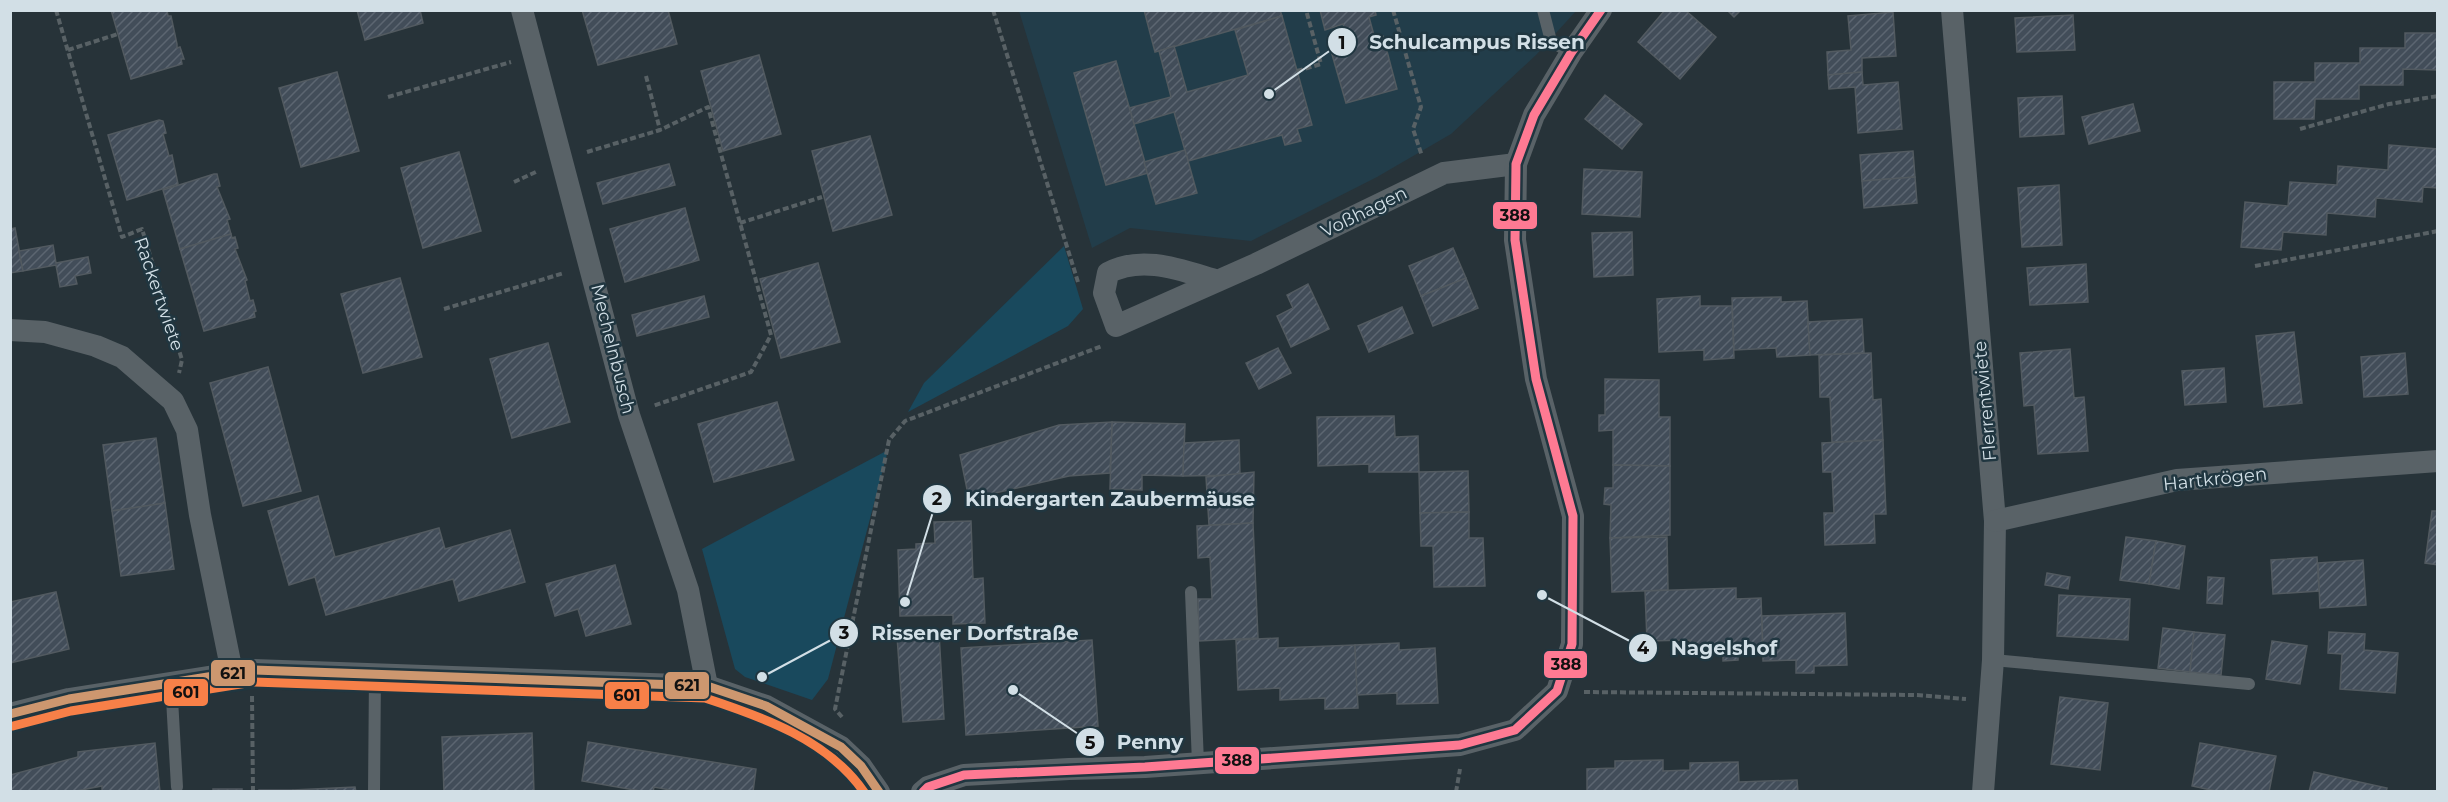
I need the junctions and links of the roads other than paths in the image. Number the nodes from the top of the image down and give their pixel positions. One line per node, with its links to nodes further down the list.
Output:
1 (522, 10): 17 (street, Mechelnbusch)
2 (1543, 10): 5 (lane)
3 (1601, 10): 5 (street)
4 (1952, 10): 10 (street, Flerrentwiete)
5 (1571, 53): 6 (street)
6 (1515, 164): 7 (street, Voßhagen); 19 (street)
7 (1218, 281): 7 (street, Voßhagen)
8 (10, 330): 13 (street)
9 (2438, 461): 10 (street, Hartkrögen)
10 (1995, 521): 12 (street, Flerrentwiete)
11 (1191, 592): 19 (lane)
12 (1993, 660): 16 (lane); 24 (street, Flerrentwiete)
13 (242, 671): 14 (street); 15 (street)
14 (375, 673): 17 (street); 21 (lane)
15 (171, 681): 18 (street); 20 (lane)
16 (2249, 684)
17 (707, 686): 22 (street)
18 (10, 714)
19 (1198, 764): 23 (street)
20 (177, 787)
21 (374, 792)
22 (879, 792)
23 (922, 792)
24 (1983, 792)

